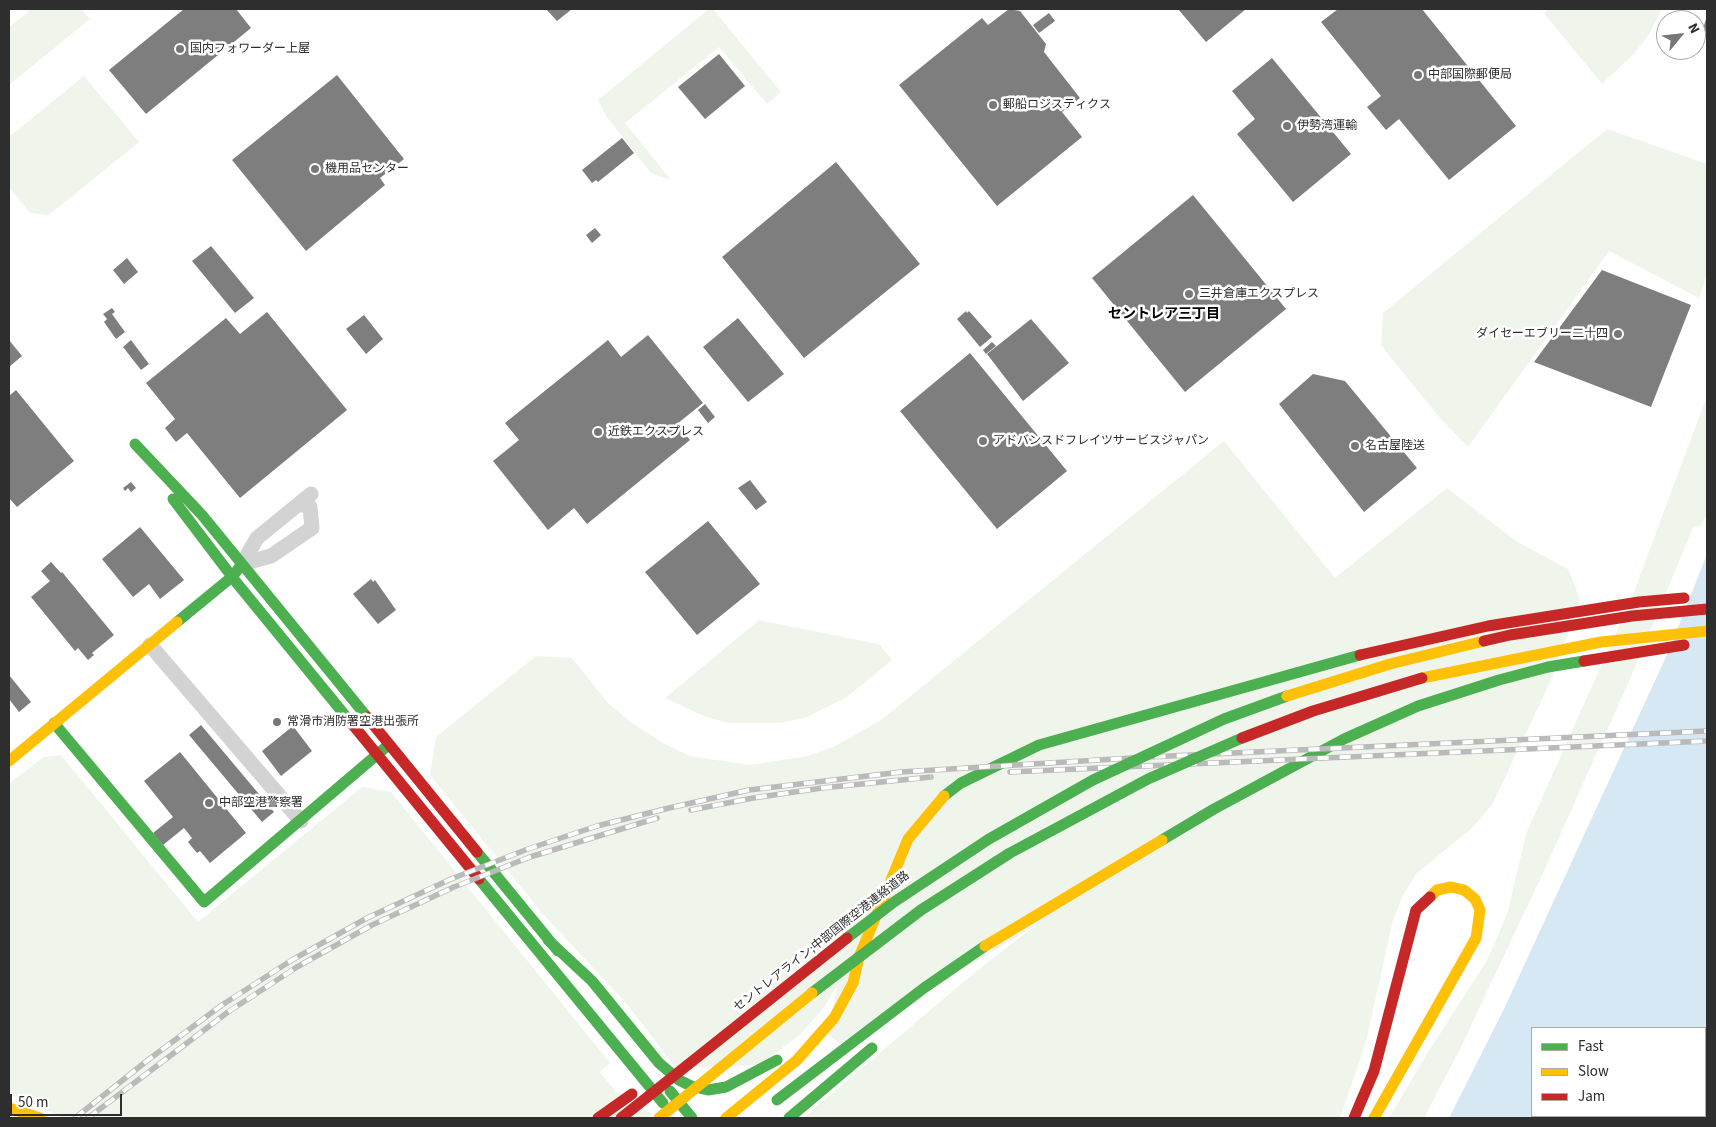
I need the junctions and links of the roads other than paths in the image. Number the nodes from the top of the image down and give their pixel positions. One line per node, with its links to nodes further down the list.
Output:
1 (238, 570): 1 (street); 1 (main road); 6 (main road); 8 (main road); 9 (main road)
2 (1698, 598): 15 (main road)
3 (1707, 608): 14 (main road, セントレアライン;中部国際空港連絡道路, bridge)
4 (1707, 631): 23 (main road, bridge)
5 (1707, 642): 12 (main road)
6 (150, 645): 7 (main road); 11 (street)
7 (54, 723): 10 (main road); 11 (main road)
8 (389, 745): 9 (main road); 13 (main road)
9 (378, 755): 11 (main road); 24 (main road)
10 (9, 761)
11 (301, 821)
12 (1076, 890): 16 (main road); 18 (main road)
13 (548, 940): 15 (main road); 25 (main road)
14 (826, 953): 21 (main road, bridge); 22 (main road, セントレアライン;中部国際空港連絡道路, bridge)
15 (859, 957): 26 (main road)
16 (919, 1007)
17 (878, 1043): 27 (main road)
18 (768, 1107)
19 (9, 1108): 20 (main road)
20 (40, 1118)
21 (598, 1118)
22 (622, 1118)
23 (659, 1118)
24 (675, 1118)
25 (692, 1118)
26 (726, 1118)
27 (789, 1118)
28 (1354, 1118): 29 (main road)
29 (1374, 1118)

